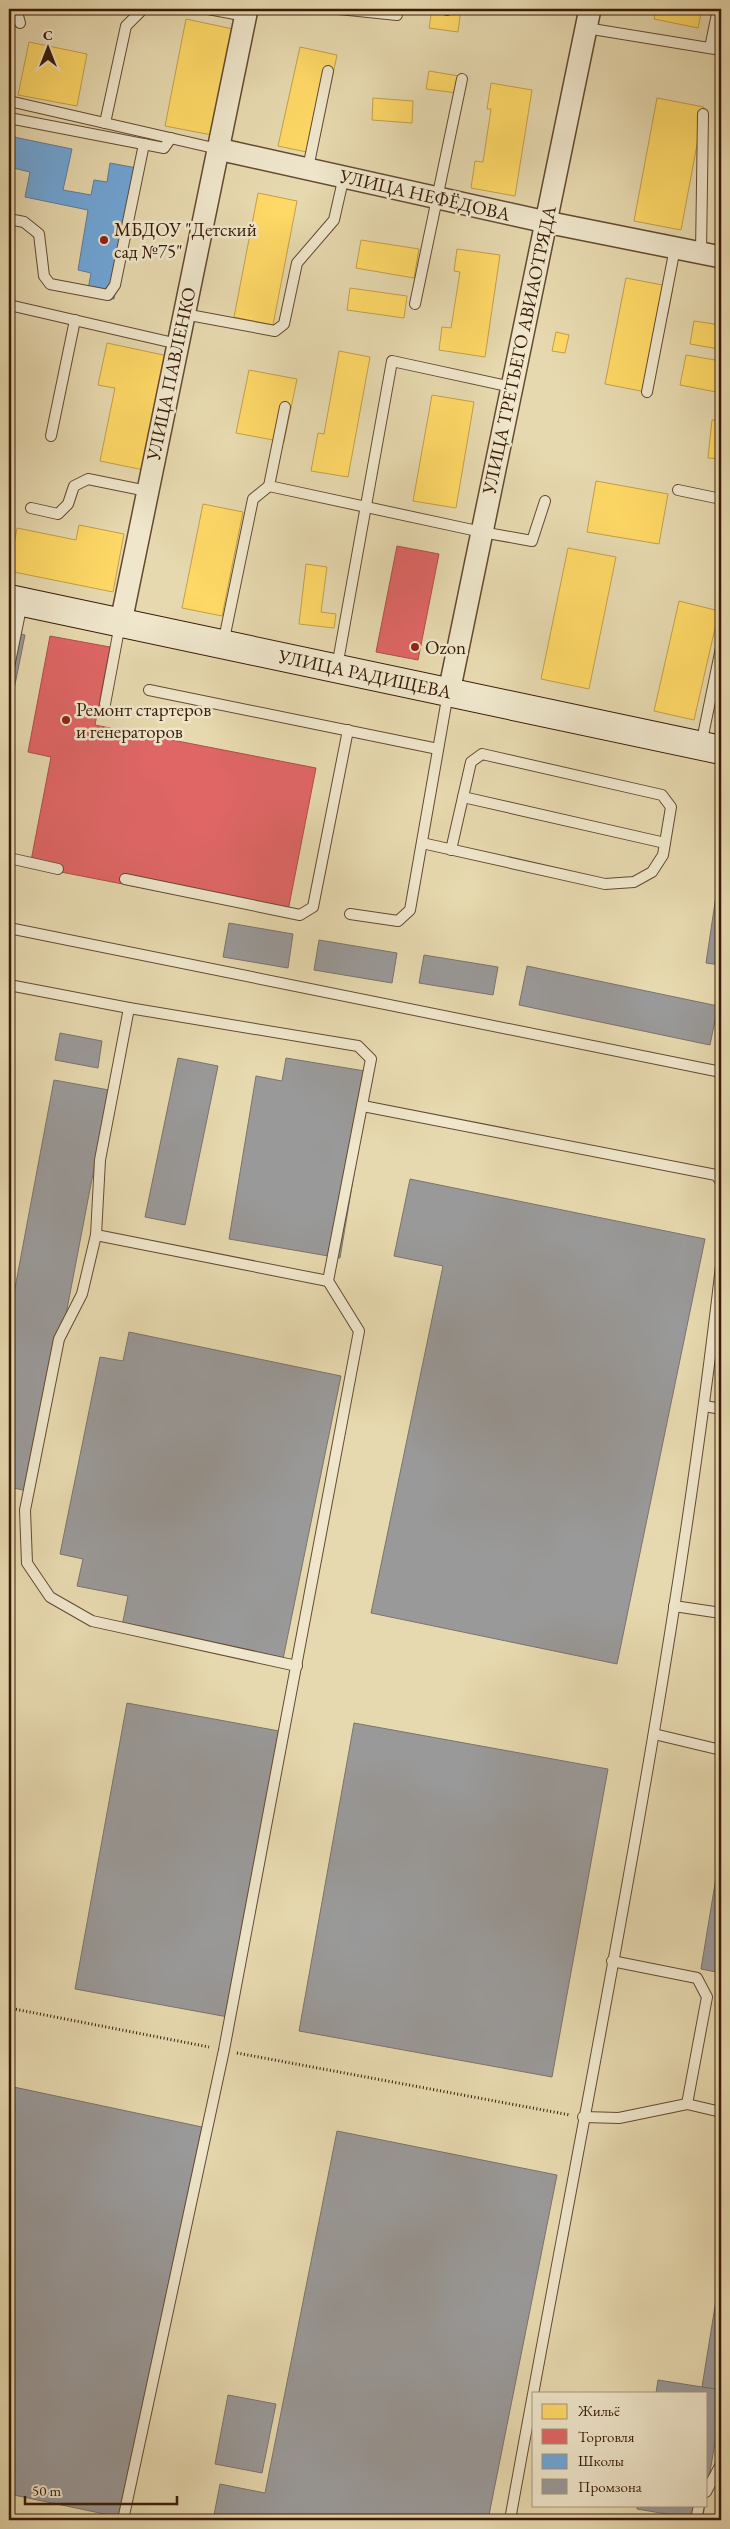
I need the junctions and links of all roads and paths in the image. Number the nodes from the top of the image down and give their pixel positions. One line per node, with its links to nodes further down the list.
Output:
1 (16, 9): 9 (lane)
2 (143, 9): 17 (lane)
3 (208, 9): 6 (lane)
4 (345, 9): 7 (lane)
5 (718, 9): 10 (lane)
6 (246, 12): 20 (street, УЛИЦА ПАВЛЕНКО)
7 (397, 15)
8 (588, 18): 10 (lane); 25 (street, УЛИЦА ТРЕТЬЕГО АВИАОТРЯДА)
9 (20, 23)
10 (710, 48): 11 (lane)
11 (721, 50)
12 (328, 71): 21 (lane)
13 (462, 79): 23 (lane)
14 (9, 101): 17 (lane)
15 (703, 114): 27 (lane)
16 (9, 118): 19 (lane)
17 (105, 123): 18 (lane)
18 (170, 138): 19 (lane); 20 (lane)
19 (144, 144): 24 (lane)
20 (218, 148): 21 (street, УЛИЦА НЕФЁДОВА); 30 (street, УЛИЦА ПАВЛЕНКО)
21 (308, 168): 22 (street, УЛИЦА НЕФЁДОВА)
22 (344, 176): 23 (street, УЛИЦА НЕФЁДОВА); 30 (lane)
23 (438, 198): 25 (street, УЛИЦА НЕФЁДОВА); 28 (lane)
24 (9, 219)
25 (546, 222): 26 (street, УЛИЦА НЕФЁДОВА); 33 (street, УЛИЦА ТРЕТЬЕГО АВИАОТРЯДА)
26 (674, 248): 27 (street, УЛИЦА НЕФЁДОВА); 34 (lane)
27 (711, 255)
28 (416, 304)
29 (9, 305): 31 (lane)
30 (184, 314): 32 (street, УЛИЦА ПАВЛЕНКО)
31 (75, 320): 32 (lane); 36 (lane)
32 (178, 344): 39 (street, УЛИЦА ПАВЛЕНКО)
33 (512, 387): 42 (lane); 44 (street, УЛИЦА ТРЕТЬЕГО АВИАОТРЯДА)
34 (647, 392)
35 (285, 407): 37 (lane)
36 (51, 436)
37 (269, 486): 42 (lane); 47 (lane)
38 (678, 490): 40 (lane)
39 (147, 491): 43 (lane); 46 (street, УЛИЦА ПАВЛЕНКО)
40 (721, 499)
41 (545, 501): 44 (lane)
42 (366, 507): 44 (lane); 50 (lane)
43 (31, 508)
44 (482, 532): 52 (street, УЛИЦА ТРЕТЬЕГО АВИАОТРЯДА)
45 (16, 600): 46 (street, УЛИЦА РАДИЩЕВА); 49 (lane)
46 (121, 622): 47 (street, УЛИЦА РАДИЩЕВА); 53 (lane)
47 (223, 644): 50 (street, УЛИЦА РАДИЩЕВА)
48 (721, 648): 56 (lane)
49 (9, 667)
50 (337, 668): 52 (street, УЛИЦА РАДИЩЕВА)
51 (149, 690): 54 (lane)
52 (449, 692): 55 (lane); 56 (street, УЛИЦА РАДИЩЕВА)
53 (105, 704)
54 (348, 730): 55 (lane); 63 (lane)
55 (438, 748): 58 (lane)
56 (711, 748)
57 (463, 797): 59 (lane); 59 (lane); 60 (lane)
58 (422, 843): 60 (lane); 64 (lane)
59 (665, 843): 60 (lane)
60 (451, 850)
61 (9, 858): 62 (lane)
62 (58, 869)
63 (125, 879)
64 (350, 914)
65 (9, 928): 68 (lane)
66 (9, 985): 67 (lane)
67 (129, 1008): 69 (lane); 71 (lane)
68 (721, 1072)
69 (363, 1106): 70 (lane); 73 (lane)
70 (721, 1182)
71 (96, 1235): 73 (lane); 78 (lane)
72 (721, 1266): 74 (lane)
73 (328, 1281): 78 (lane)
74 (705, 1406): 75 (lane); 76 (lane)
75 (721, 1409)
76 (674, 1606): 77 (lane); 79 (lane)
77 (721, 1613)
78 (297, 1666): 83 (lane)
79 (654, 1734): 80 (lane); 81 (lane)
80 (721, 1750)
81 (612, 1962): 84 (lane); 86 (lane)
82 (9, 2008): 83 (path)
83 (224, 2050): 86 (path); 92 (lane)
84 (687, 2104): 85 (lane); 86 (lane)
85 (721, 2112)
86 (584, 2117): 87 (lane)
87 (534, 2392)
88 (532, 2400): 93 (lane)
89 (721, 2464): 90 (lane)
90 (708, 2488)
91 (699, 2506): 94 (lane); 95 (lane)
92 (123, 2520)
93 (510, 2520)
94 (696, 2520)
95 (704, 2520)

